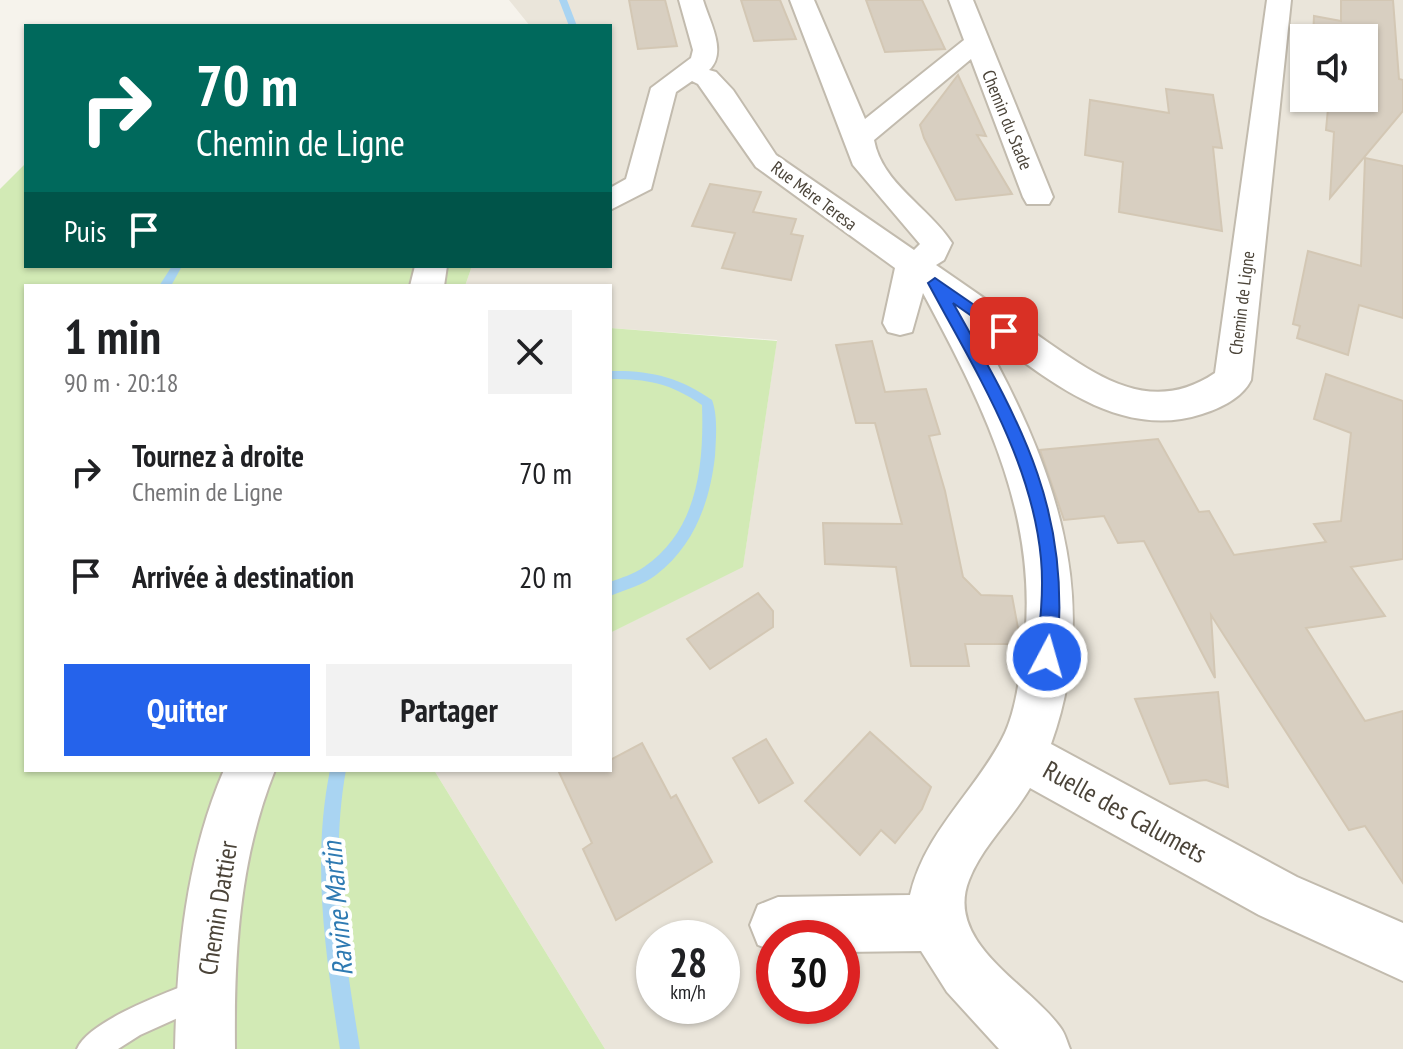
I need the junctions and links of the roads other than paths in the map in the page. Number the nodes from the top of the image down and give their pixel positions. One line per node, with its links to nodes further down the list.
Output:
1 (691, 0): 6 (street)
2 (802, 0): 7 (street)
3 (961, 0): 5 (street, Chemin du Stade)
4 (1279, 0): 10 (street, Chemin de Ligne)
5 (976, 43): 7 (street, Chemin du Stade); 8 (street, Chemin du Stade)
6 (691, 72): 9 (street); 10 (street, Rue Mère Teresa)
7 (859, 138): 10 (street)
8 (1038, 197)
9 (612, 200)
10 (923, 274): 11 (street); 12 (street)
11 (900, 323)
12 (1021, 755): 14 (street, Ruelle des Calumets); 16 (street, Ruelle des Calumets)
13 (249, 772): 17 (street, Chemin Dattier)
14 (937, 923): 15 (street); 20 (street)
15 (860, 924)
16 (1403, 952)
17 (204, 992): 18 (lane); 19 (street, Chemin Dattier)
18 (91, 1049)
19 (205, 1049)
20 (1040, 1049)

